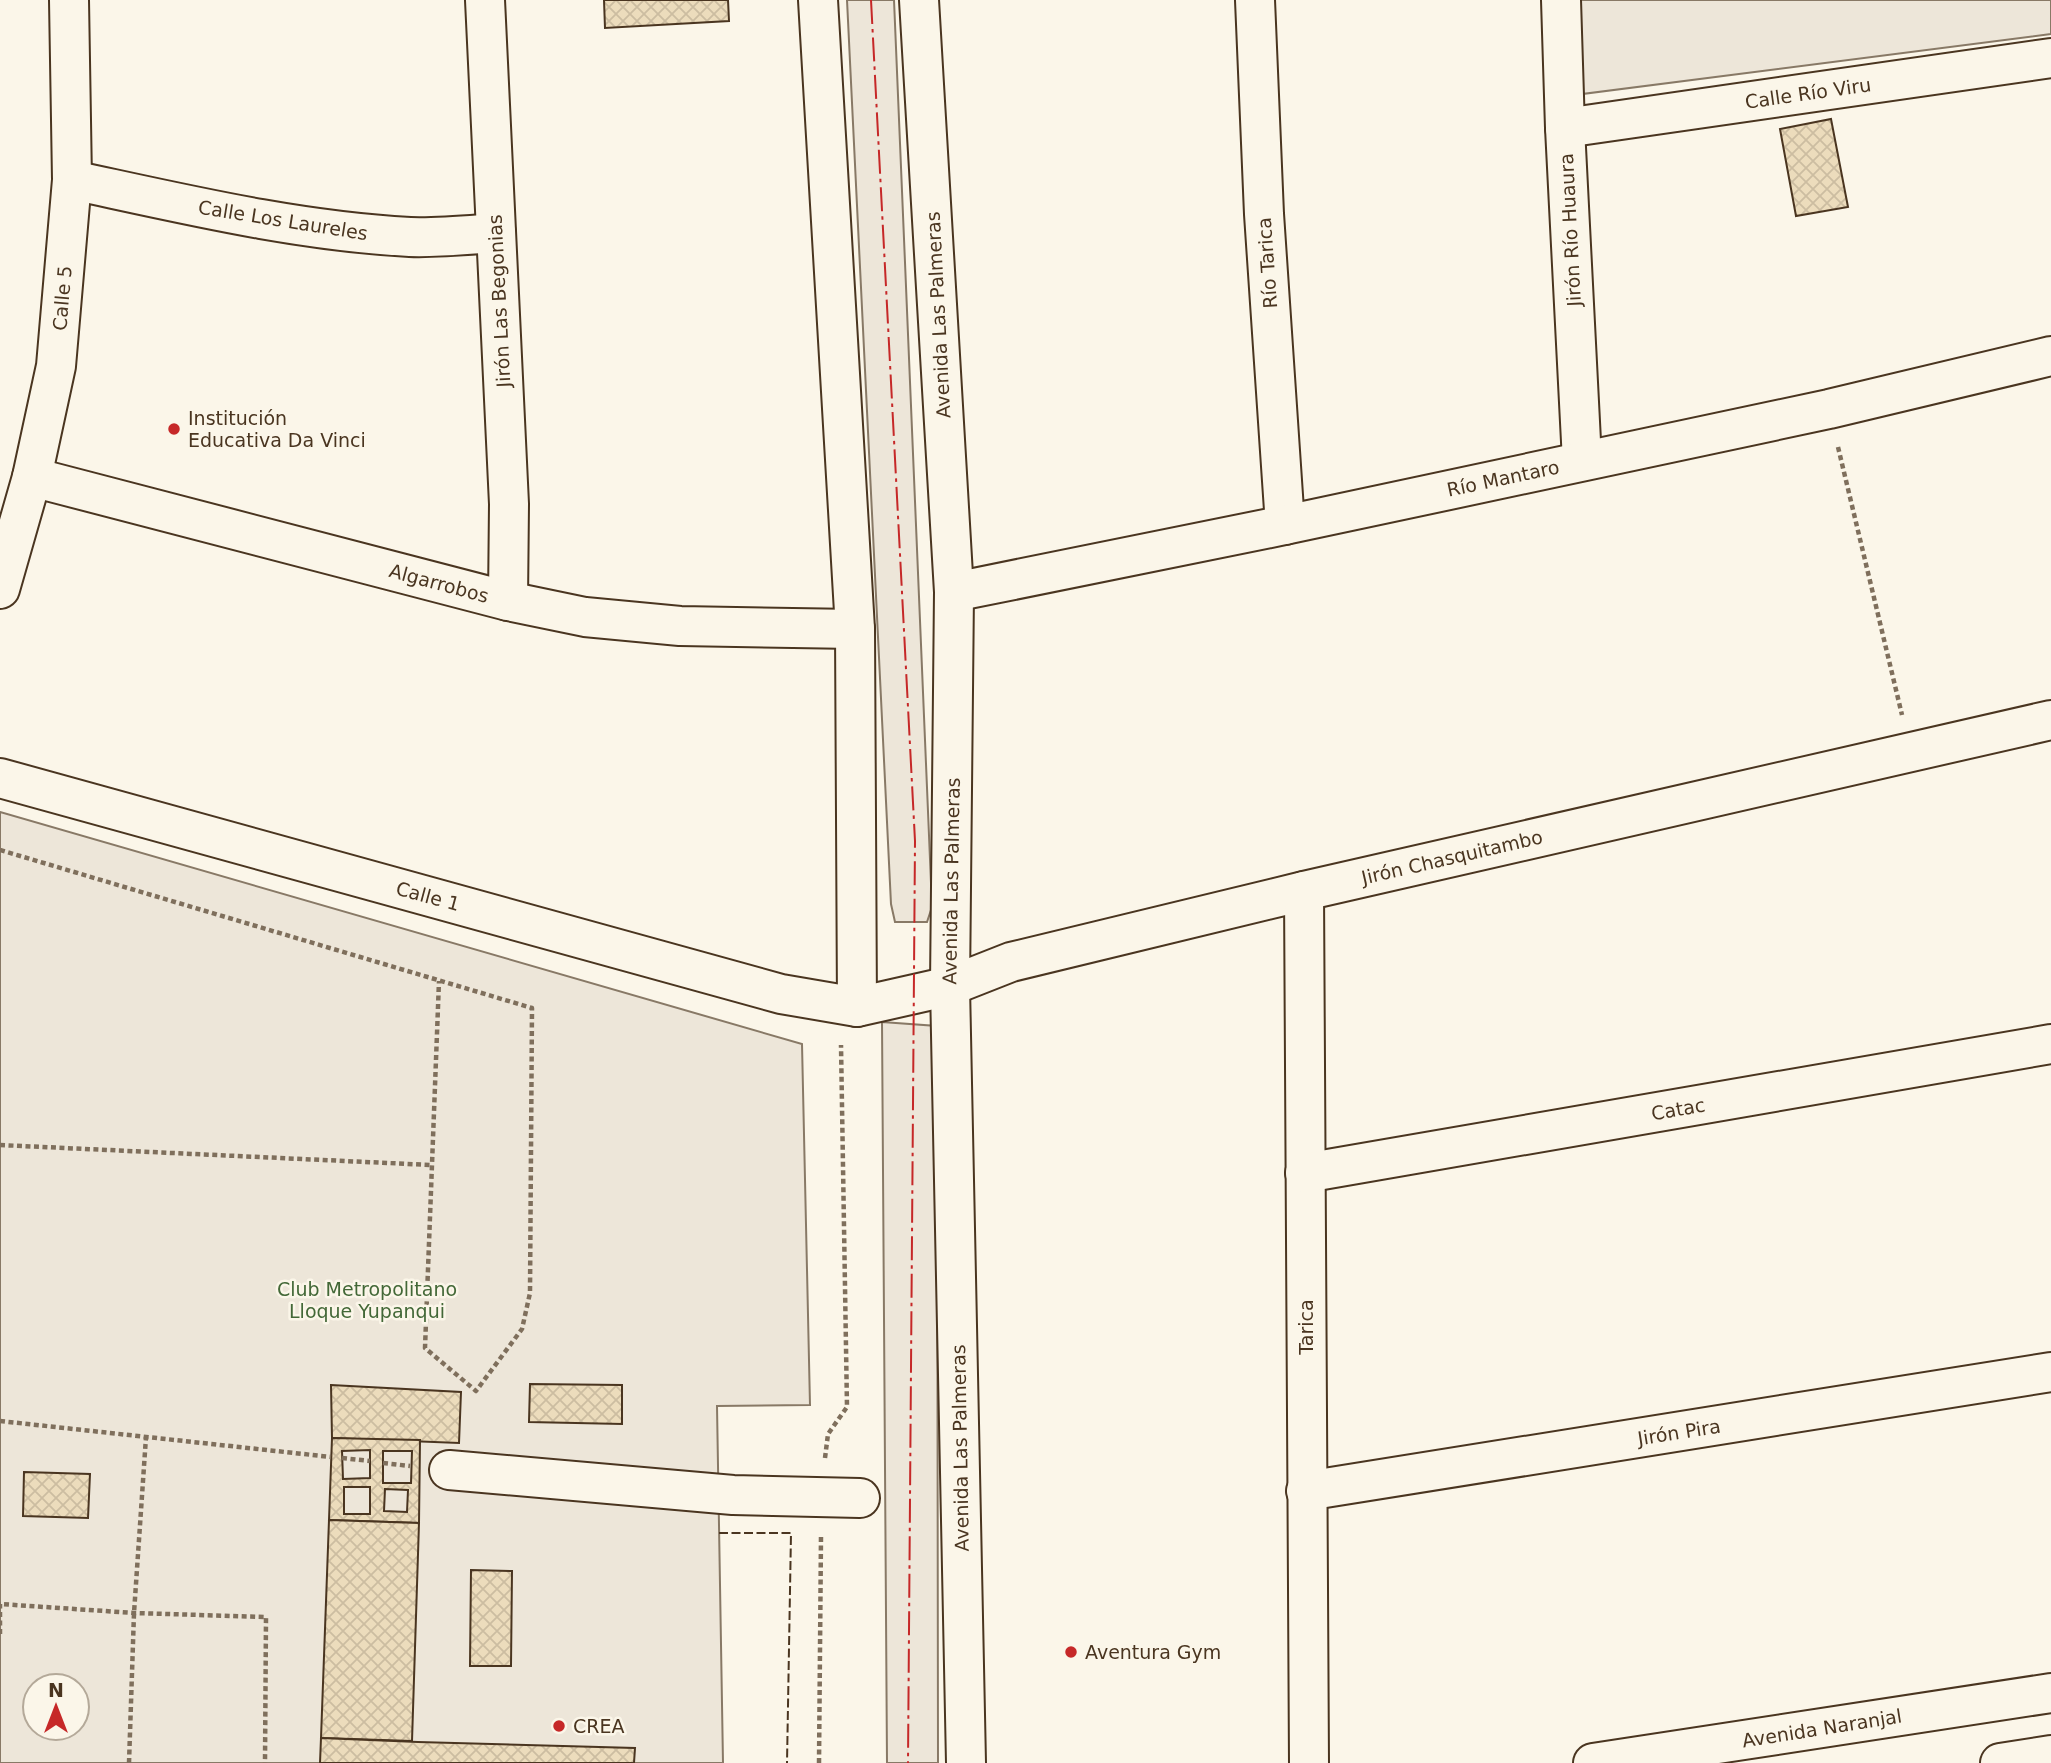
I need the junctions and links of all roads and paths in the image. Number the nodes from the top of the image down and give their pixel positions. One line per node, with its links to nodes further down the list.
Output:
1 (69, 0): 9 (main road, Calle 5)
2 (485, 0): 10 (main road, Jirón Las Begonias)
3 (818, 0): 19 (main road)
4 (919, 0): 17 (main road, Avenida Las Palmeras)
5 (1255, 0): 15 (main road, Río Tarica)
6 (1560, 0): 8 (main road, Jirón Río Huaura)
7 (2051, 58): 8 (main road, Calle Río Viru)
8 (1565, 128): 13 (main road, Jirón Río Huaura)
9 (72, 180): 10 (main road, Calle Los Laureles); 14 (main road, Calle 5)
10 (496, 233): 18 (main road, Jirón Las Begonias)
11 (2051, 356): 12 (main road, Río Mantaro)
12 (1829, 409): 13 (main road, Río Mantaro); 21 (path)
13 (1582, 461): 15 (main road, Río Mantaro)
14 (32, 477): 16 (main road, Calle 5); 18 (main road, Algarrobos)
15 (1285, 525): 17 (main road, Río Mantaro)
16 (0, 589)
17 (954, 592): 26 (main road, Avenida Las Palmeras)
18 (508, 601): 19 (main road, Algarrobos)
19 (855, 629): 27 (main road)
20 (2051, 720): 21 (main road, Jirón Chasquitambo)
21 (1911, 752): 24 (main road, Jirón Chasquitambo)
22 (0, 778): 27 (main road, Calle 1)
23 (0, 850): 25 (path)
24 (1304, 891): 26 (main road, Jirón Chasquitambo); 32 (main road, Tarica)
25 (439, 981): 31 (path); 31 (path)
26 (950, 986): 27 (main road, Jirón Chasquitambo); 52 (main road, Avenida Las Palmeras)
27 (857, 1007)
28 (2051, 1044): 32 (main road, Catac)
29 (841, 1045): 43 (path)
30 (0, 1145): 31 (path)
31 (431, 1164)
32 (1305, 1173): 42 (main road, Tarica)
33 (2051, 1372): 42 (main road, Jirón Pira)
34 (0, 1420): 35 (path)
35 (146, 1437): 36 (path); 45 (path)
36 (331, 1457)
37 (342, 1458): 38 (path)
38 (370, 1461)
39 (383, 1463): 40 (path)
40 (412, 1466)
41 (449, 1470): 43 (main road)
42 (1306, 1491): 53 (main road, Tarica)
43 (822, 1497): 44 (main road); 51 (path)
44 (860, 1499)
45 (134, 1614): 46 (path); 49 (path); 50 (path)
46 (0, 1634)
47 (2051, 1693): 54 (main road, Avenida Naranjal)
48 (2051, 1755): 55 (main road)
49 (129, 1763)
50 (265, 1763)
51 (819, 1763)
52 (966, 1763)
53 (1309, 1763)
54 (1593, 1763)
55 (2000, 1763)

